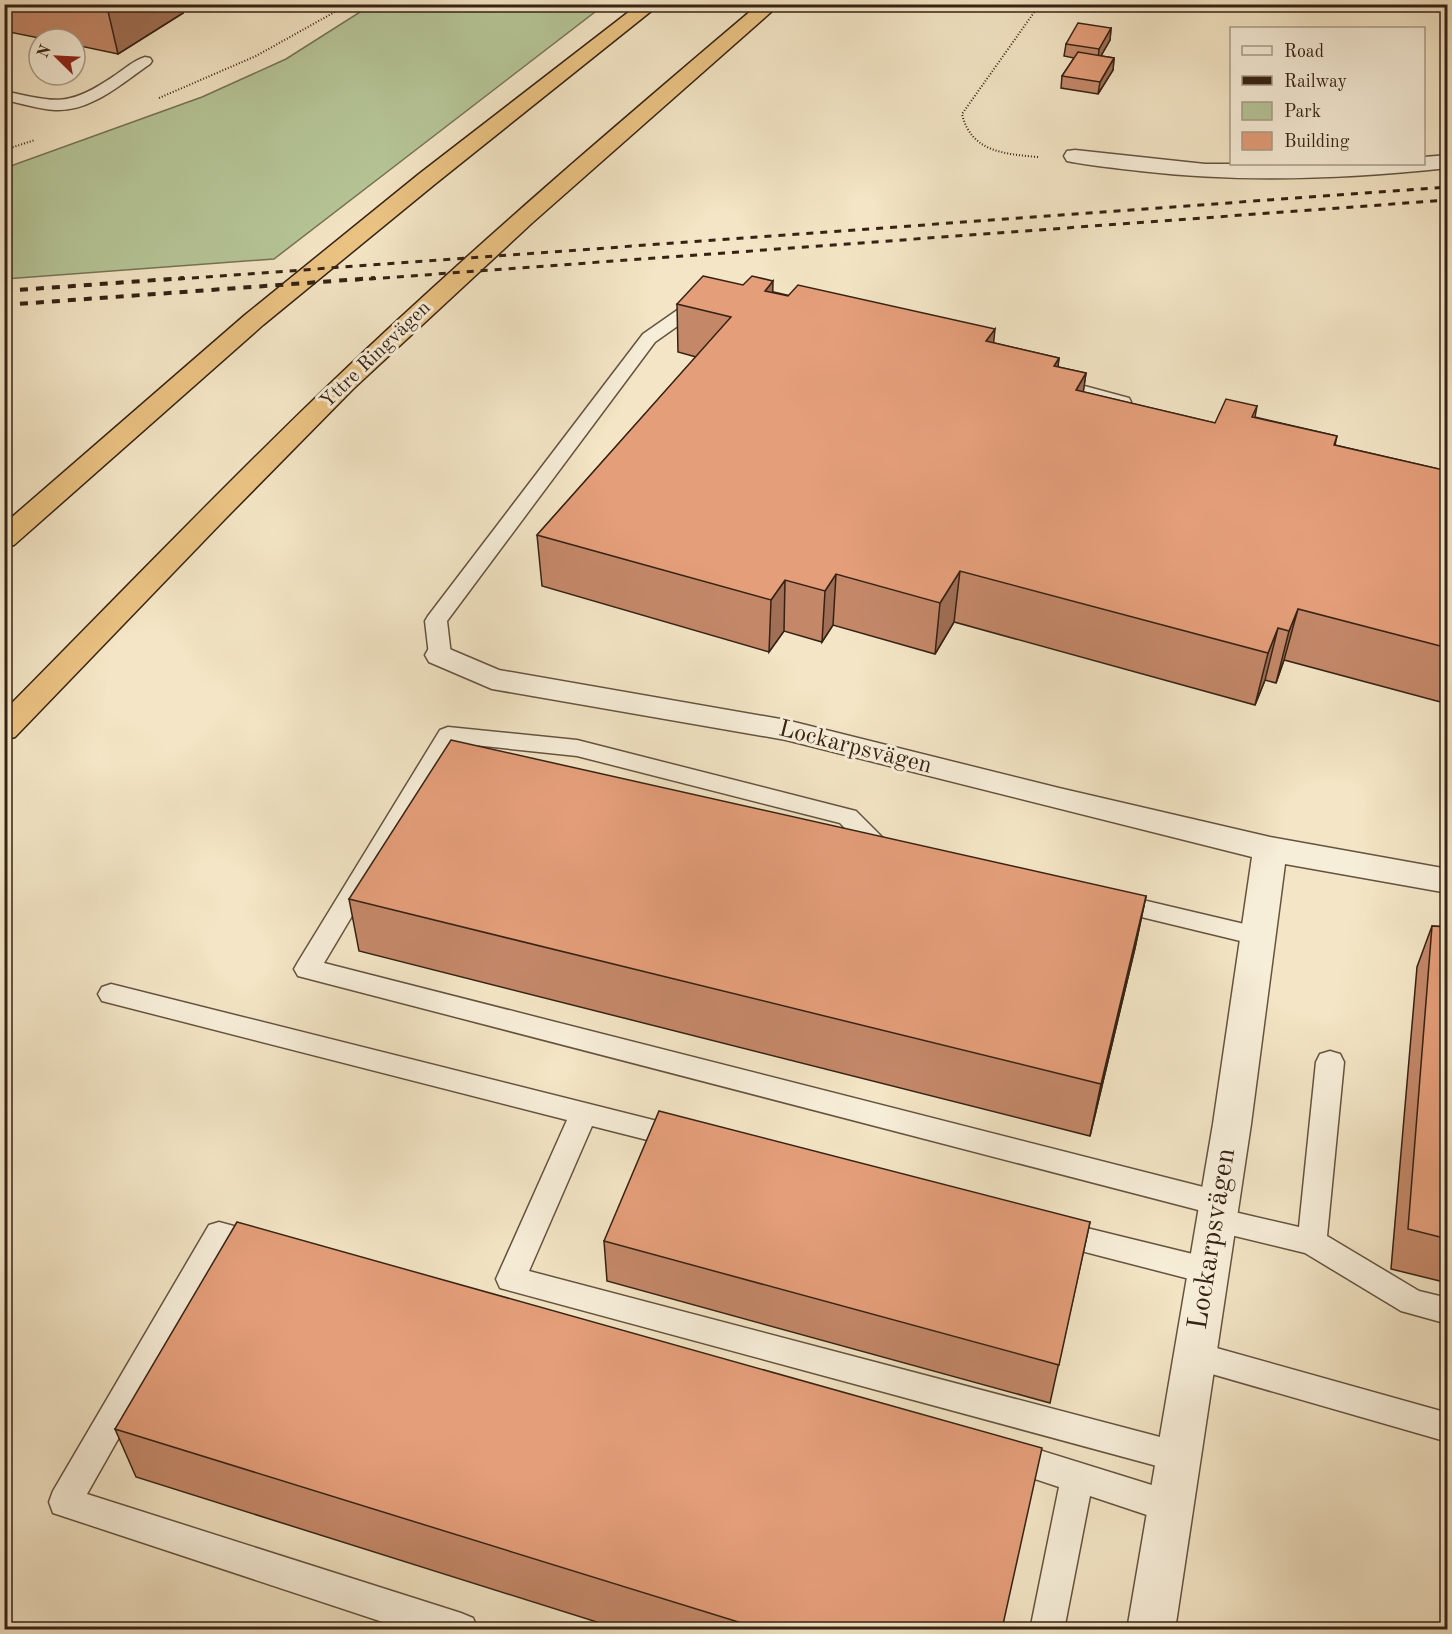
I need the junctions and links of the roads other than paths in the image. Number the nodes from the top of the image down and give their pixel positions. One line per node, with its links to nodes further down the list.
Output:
1 (651, 4): 12 (highway)
2 (771, 4): 14 (highway, Yttre Ringvägen)
3 (145, 62): 4 (lane)
4 (4, 95)
5 (1074, 156): 8 (street)
6 (1448, 161): 7 (street)
7 (1425, 162)
8 (1384, 165)
9 (725, 310): 13 (lane)
10 (1028, 377): 11 (lane)
11 (1141, 408)
12 (4, 539)
13 (440, 655): 15 (street, Lockarpsvägen)
14 (4, 730)
15 (1270, 849): 17 (street, Lockarpsvägen); 19 (street, Lockarpsvägen)
16 (911, 855): 24 (lane)
17 (1448, 881)
18 (1091, 897): 19 (lane)
19 (1257, 936): 24 (street, Lockarpsvägen)
20 (111, 994): 22 (lane)
21 (1330, 1062): 26 (lane)
22 (584, 1113): 23 (lane); 33 (lane)
23 (711, 1145)
24 (1218, 1211): 26 (lane); 28 (street, Lockarpsvägen)
25 (1024, 1224): 28 (lane)
26 (1312, 1242): 29 (lane)
27 (288, 1252): 36 (lane)
28 (1209, 1271): 30 (street, Lockarpsvägen)
29 (1448, 1311)
30 (1195, 1356): 31 (lane); 33 (street, Lockarpsvägen)
31 (1448, 1428)
32 (976, 1444): 34 (lane)
33 (1179, 1457): 35 (street, Lockarpsvägen)
34 (1077, 1477): 35 (lane); 37 (lane)
35 (1171, 1507): 38 (street, Lockarpsvägen)
36 (461, 1629)
37 (1047, 1629)
38 (1151, 1629)

